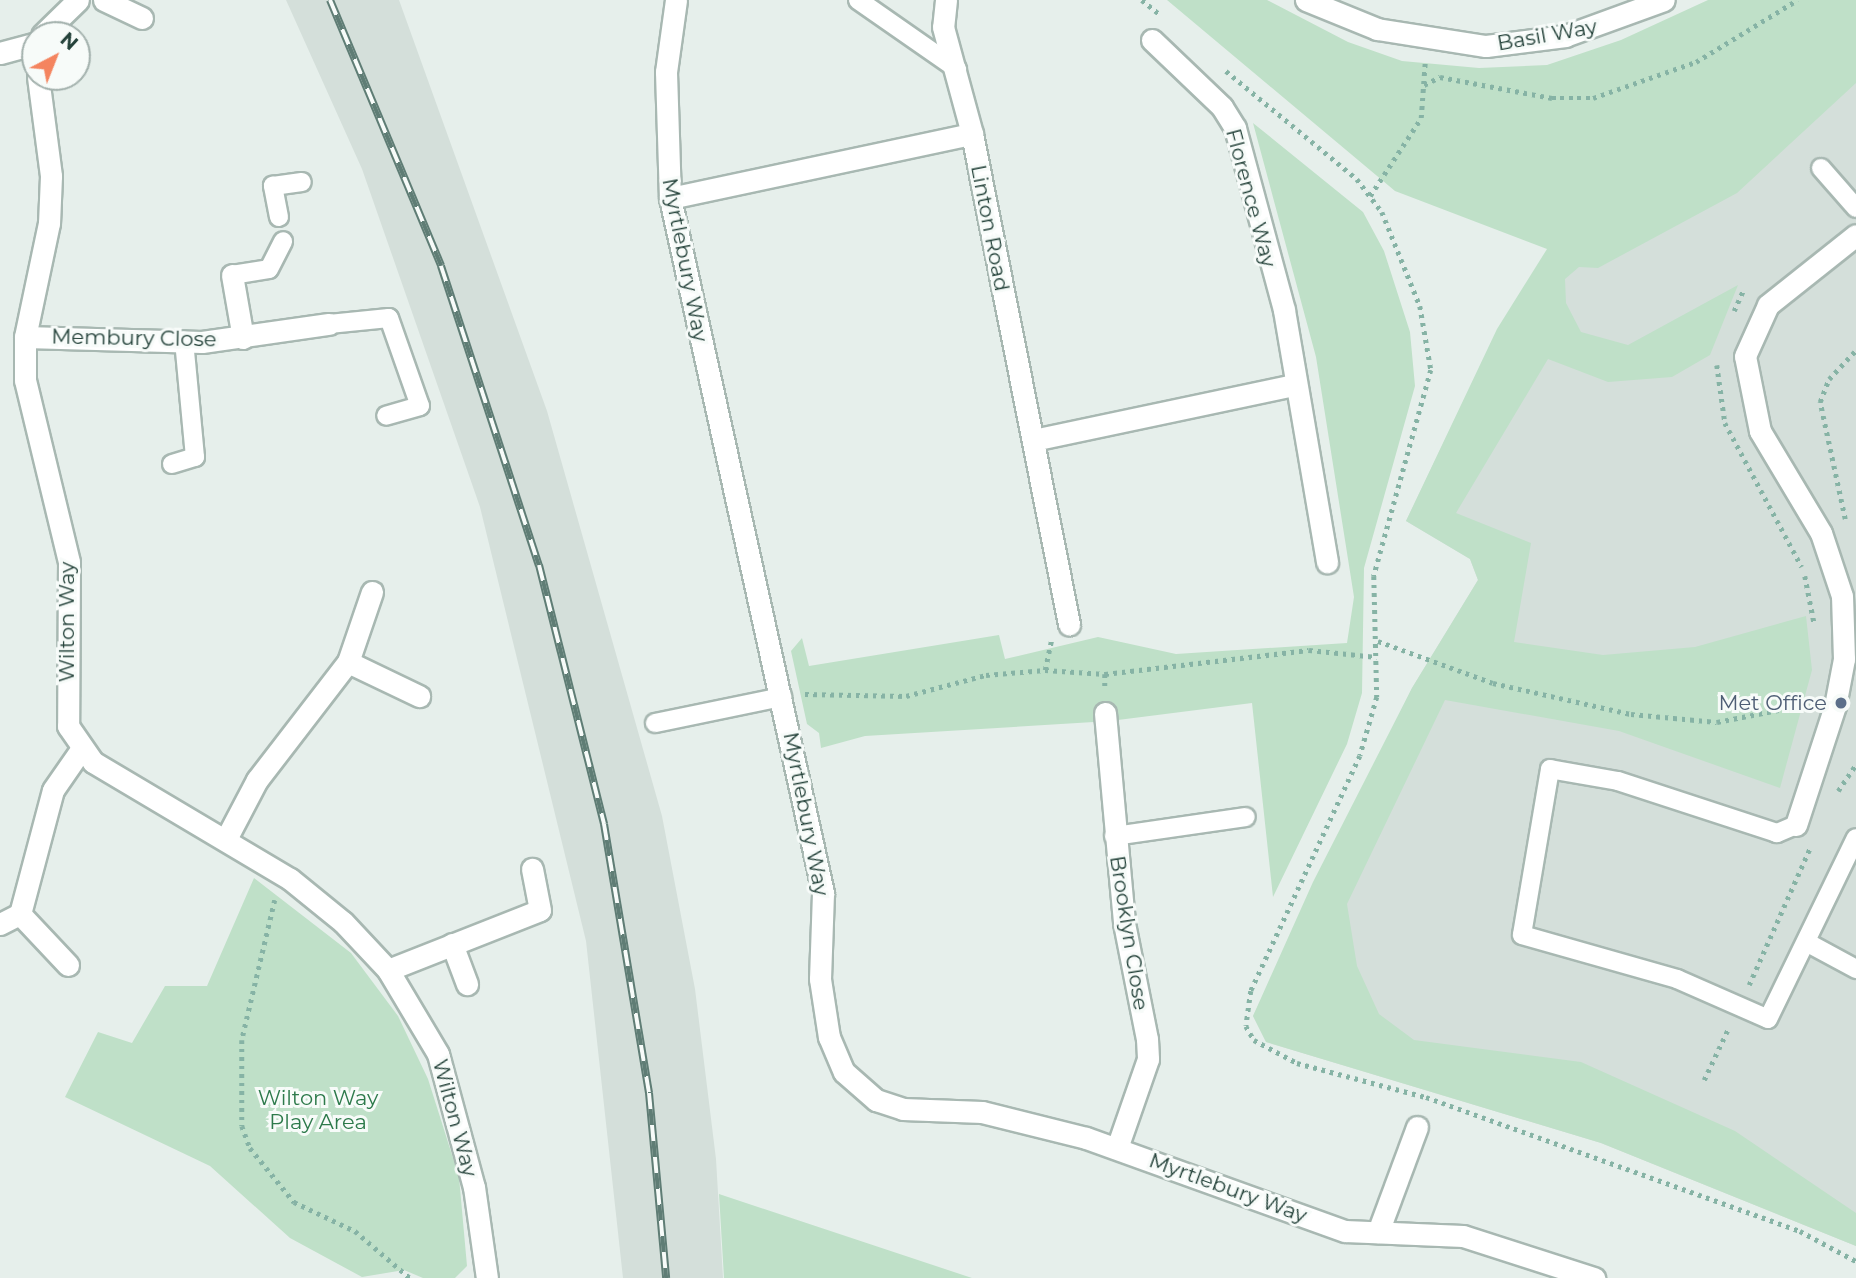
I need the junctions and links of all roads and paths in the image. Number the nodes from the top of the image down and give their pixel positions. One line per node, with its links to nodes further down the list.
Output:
1 (78, 0): 12 (street)
2 (104, 0): 11 (street)
3 (676, 0): 23 (street, Myrtlebury Way)
4 (858, 0): 17 (lane)
5 (946, 0): 17 (street)
6 (1142, 0): 10 (path)
7 (1306, 0): 8 (street, Basil Way)
8 (1664, 0)
9 (1797, 0): 22 (path)
10 (1163, 17)
11 (142, 18)
12 (58, 21)
13 (1152, 40): 34 (street, Florence Way)
14 (21, 48): 15 (street)
15 (0, 53)
16 (1214, 61): 22 (path)
17 (957, 69): 19 (street)
18 (40, 91): 30 (street, Wilton Way)
19 (972, 134): 23 (street, Linton Road); 36 (street, Linton Road)
20 (1821, 168): 24 (lane)
21 (302, 183): 25 (lane)
22 (1370, 196): 42 (path)
23 (670, 198): 48 (street, Myrtlebury Way)
24 (1856, 208)
25 (279, 218)
26 (1856, 235): 49 (street)
27 (283, 241): 28 (lane)
28 (232, 275): 31 (street, Membury Close)
29 (330, 324): 31 (street, Membury Close); 35 (lane)
30 (25, 337): 32 (street, Membury Close); 52 (street, Wilton Way)
31 (243, 338): 32 (street, Membury Close)
32 (184, 341): 37 (lane)
33 (1856, 350): 38 (path)
34 (1296, 385): 36 (street); 39 (street, Florence Way)
35 (386, 416)
36 (1033, 440): 41 (street, Linton Road)
37 (172, 464)
38 (1849, 531)
39 (1327, 562)
40 (372, 592): 44 (street)
41 (1069, 624): 45 (path)
42 (1378, 641): 43 (path); 49 (path)
43 (1377, 657): 46 (path); 76 (path)
44 (348, 662): 47 (street); 59 (street)
45 (1045, 670): 46 (path); 48 (path)
46 (1105, 674): 50 (path)
47 (419, 696)
48 (782, 697): 51 (lane); 74 (street, Myrtlebury Way)
49 (1835, 706): 56 (street)
50 (1105, 713): 57 (street, Brooklyn Close)
51 (656, 723)
52 (80, 751): 59 (street, Wilton Way); 63 (street)
53 (1856, 764): 54 (path)
54 (1834, 797)
55 (1246, 817): 57 (lane)
56 (1796, 825): 71 (lane)
57 (1114, 836): 74 (street, Brooklyn Close)
58 (1856, 838): 65 (lane)
59 (226, 839): 62 (street, Wilton Way)
60 (1813, 841): 71 (path)
61 (533, 869): 66 (street)
62 (290, 879): 69 (street, Wilton Way); 77 (path)
63 (20, 914): 64 (street); 67 (street)
64 (0, 924)
65 (1808, 943): 68 (lane); 71 (lane)
66 (452, 944): 69 (street); 70 (street)
67 (68, 965)
68 (1856, 969)
69 (387, 970): 78 (street, Wilton Way)
70 (467, 984)
71 (1740, 1005): 72 (path)
72 (1704, 1080)
73 (1418, 1126): 75 (street)
74 (1117, 1148): 75 (street, Myrtlebury Way)
75 (1378, 1232): 79 (street, Myrtlebury Way)
76 (1856, 1261)
77 (411, 1278)
78 (487, 1278)
79 (1594, 1278)

